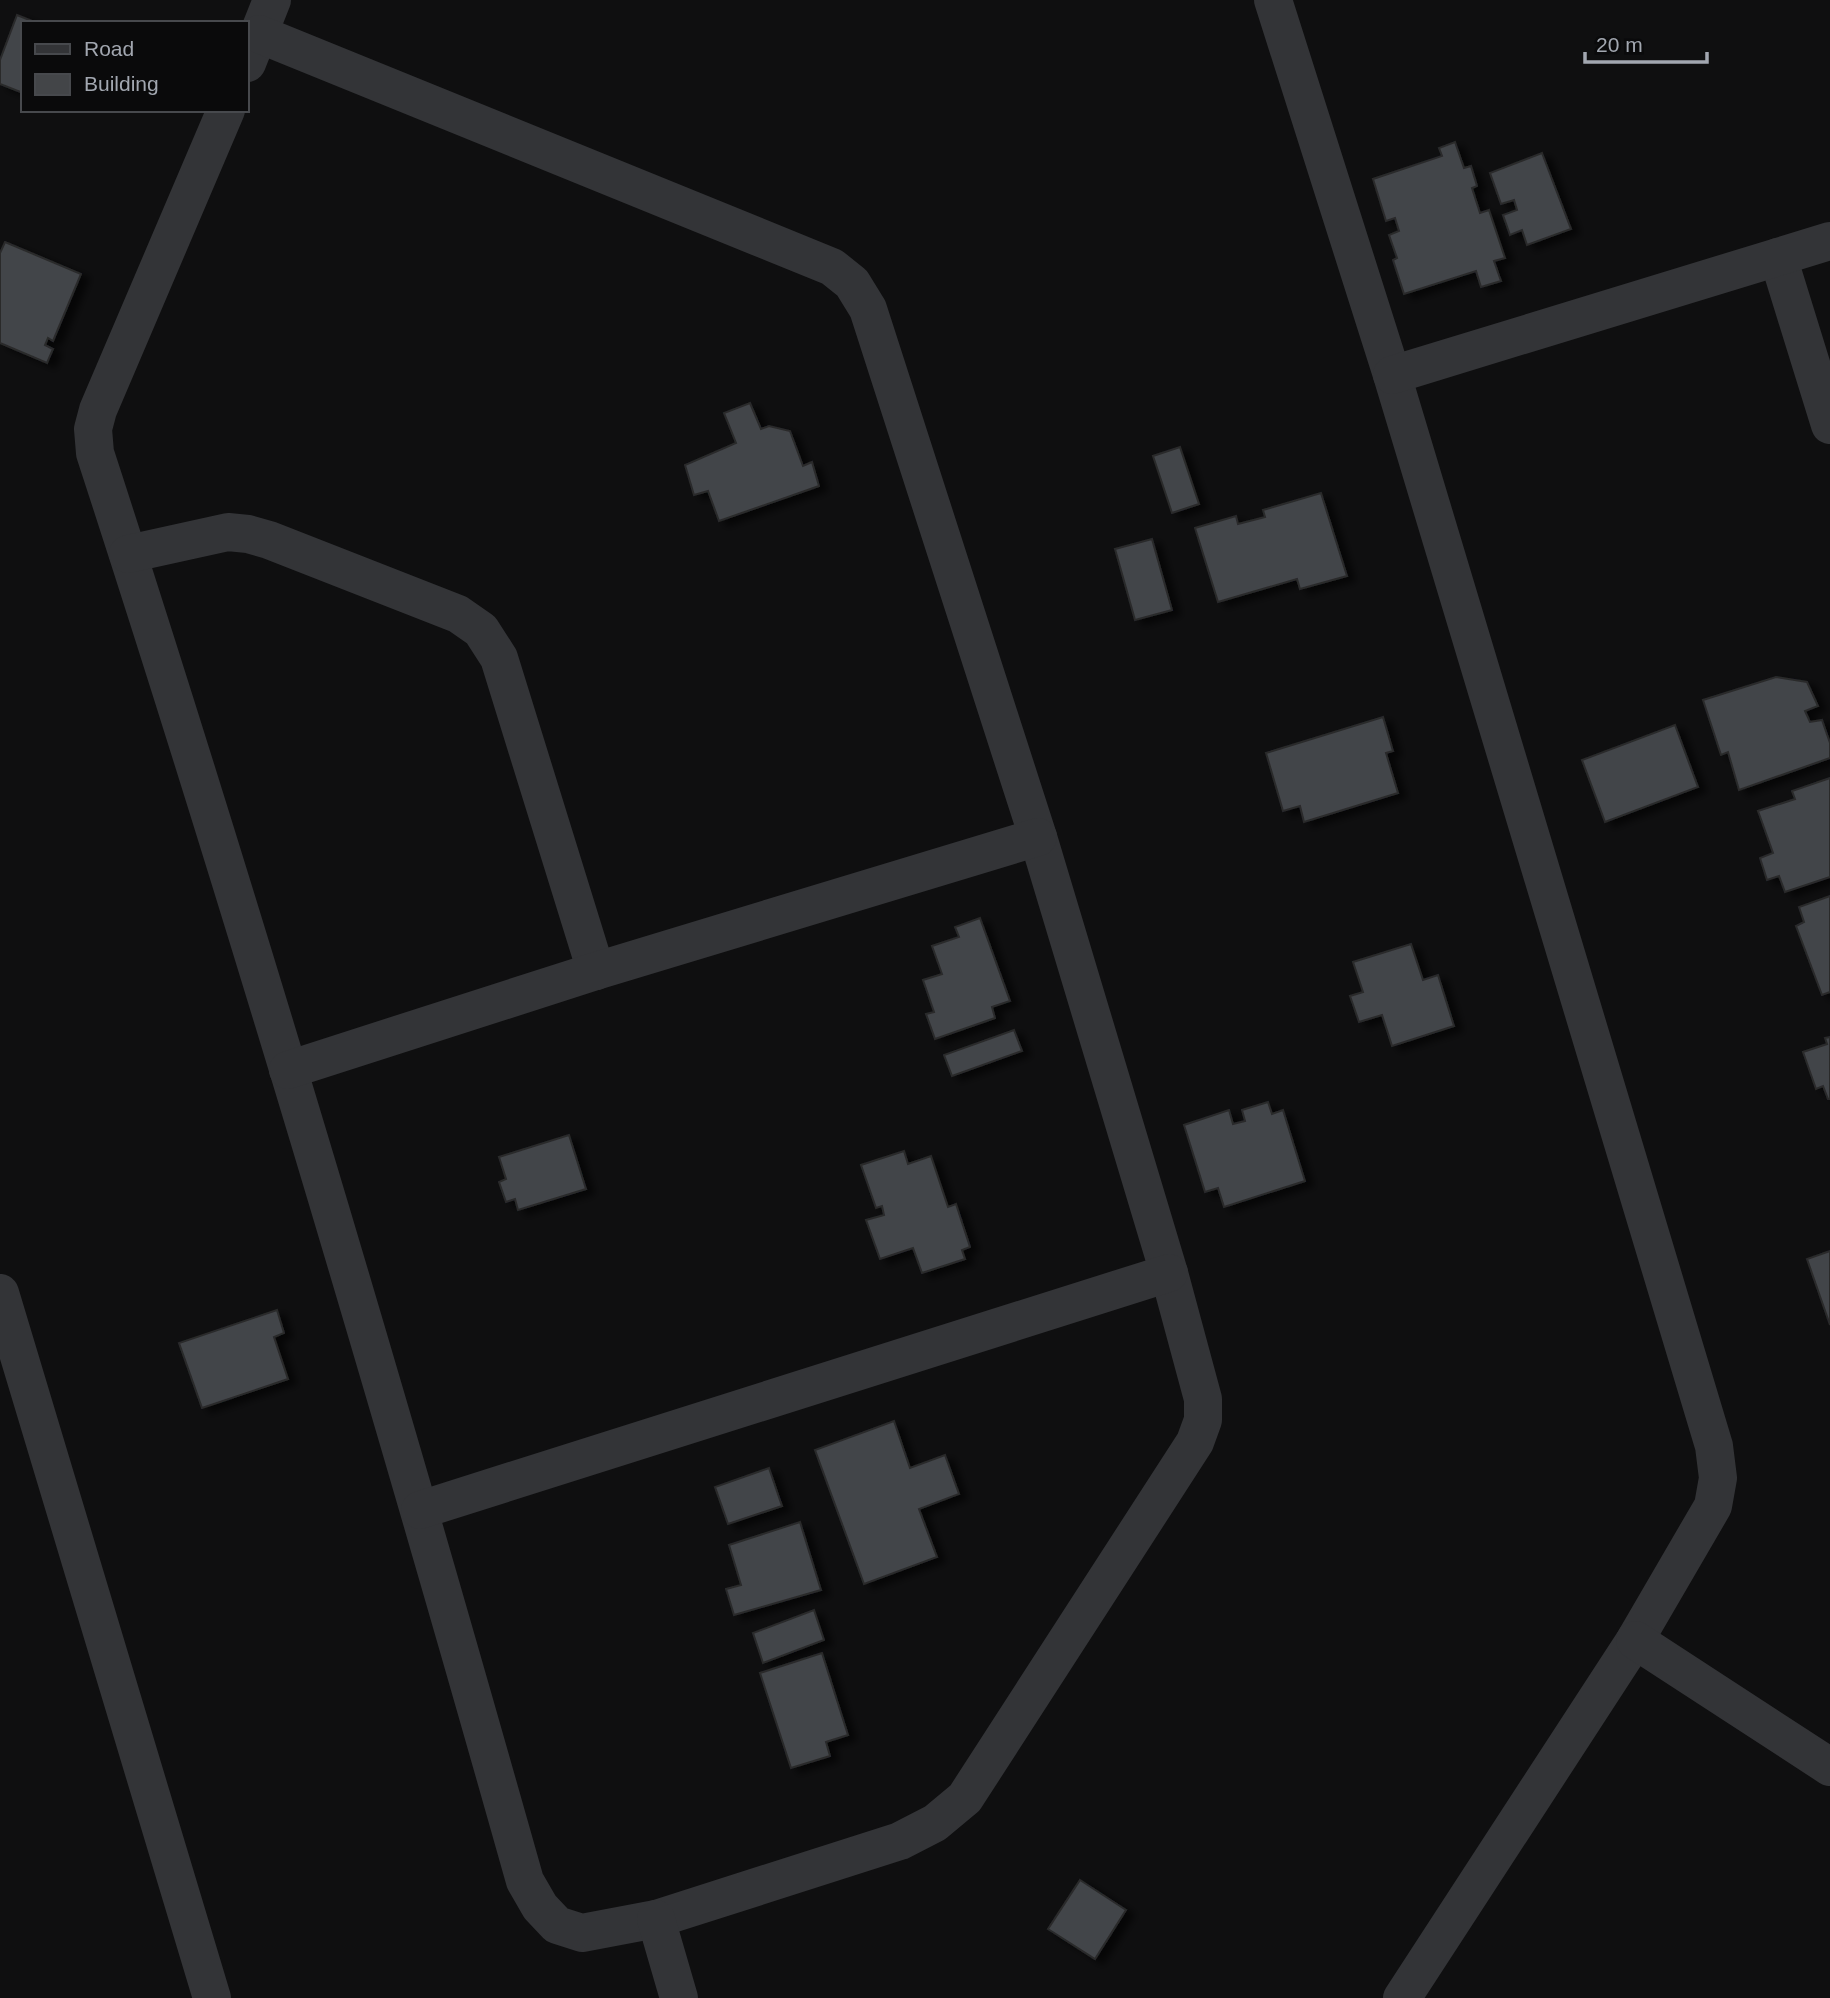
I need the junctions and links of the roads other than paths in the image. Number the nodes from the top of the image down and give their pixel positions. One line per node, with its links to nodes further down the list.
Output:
1 (1273, 0): 6 (street)
2 (259, 32): 9 (street)
3 (225, 112): 8 (street)
4 (1830, 242): 5 (street)
5 (1778, 257): 6 (street); 7 (street)
6 (1392, 374): 15 (street)
7 (1830, 425)
8 (128, 554): 10 (street); 11 (street)
9 (1038, 837): 10 (street); 12 (street)
10 (596, 971): 11 (street)
11 (288, 1070): 14 (street)
12 (1169, 1273): 14 (street); 17 (street)
13 (0, 1293): 18 (street)
14 (420, 1510): 17 (street)
15 (1635, 1640): 16 (street); 20 (street)
16 (1830, 1766)
17 (656, 1919): 19 (street)
18 (212, 1998)
19 (679, 1998)
20 (1402, 1998)

